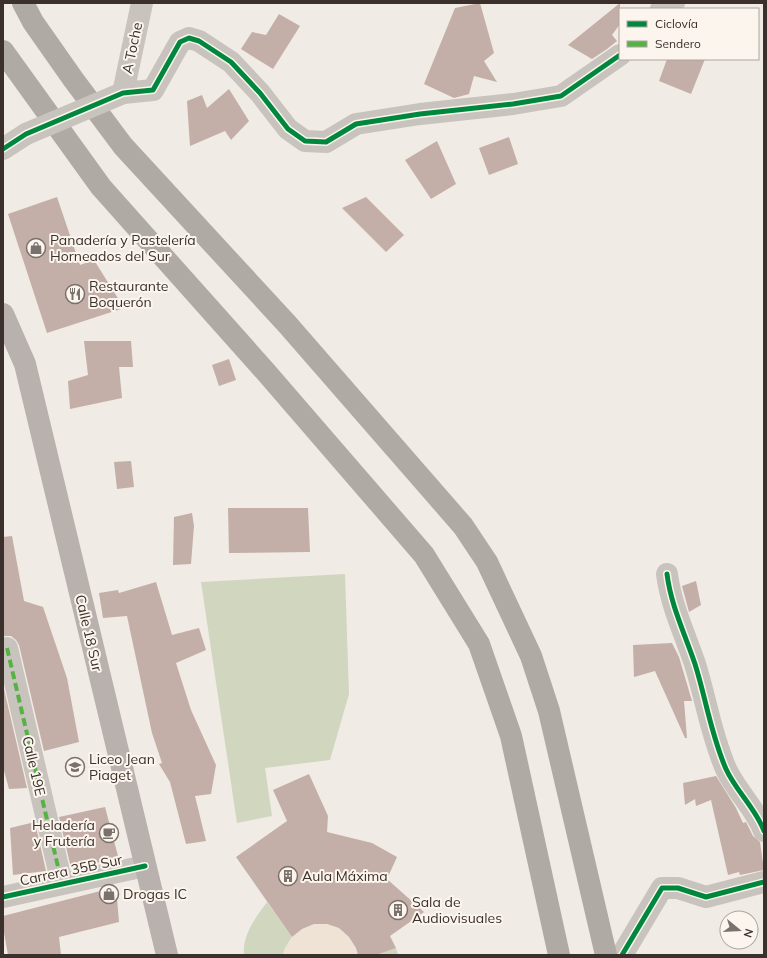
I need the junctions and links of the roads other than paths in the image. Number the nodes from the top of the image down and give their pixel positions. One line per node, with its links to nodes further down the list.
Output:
1 (23, 3): 19 (highway)
2 (142, 3): 7 (street, A Toche)
3 (674, 3): 4 (street)
4 (663, 8)
5 (3, 51): 18 (highway)
6 (619, 56): 7 (street)
7 (123, 93): 8 (street, bridge)
8 (3, 149)
9 (3, 314): 13 (main road, Calle 18 Sur)
10 (667, 574): 12 (street)
11 (7, 648): 15 (street, Calle 19E)
12 (764, 831)
13 (145, 866): 15 (street, Carrera 35B Sur); 17 (main road, Calle 18 Sur)
14 (764, 882): 20 (street)
15 (62, 884): 16 (street, Carrera 35B Sur)
16 (3, 897)
17 (167, 955)
18 (559, 955)
19 (606, 955)
20 (622, 955)

